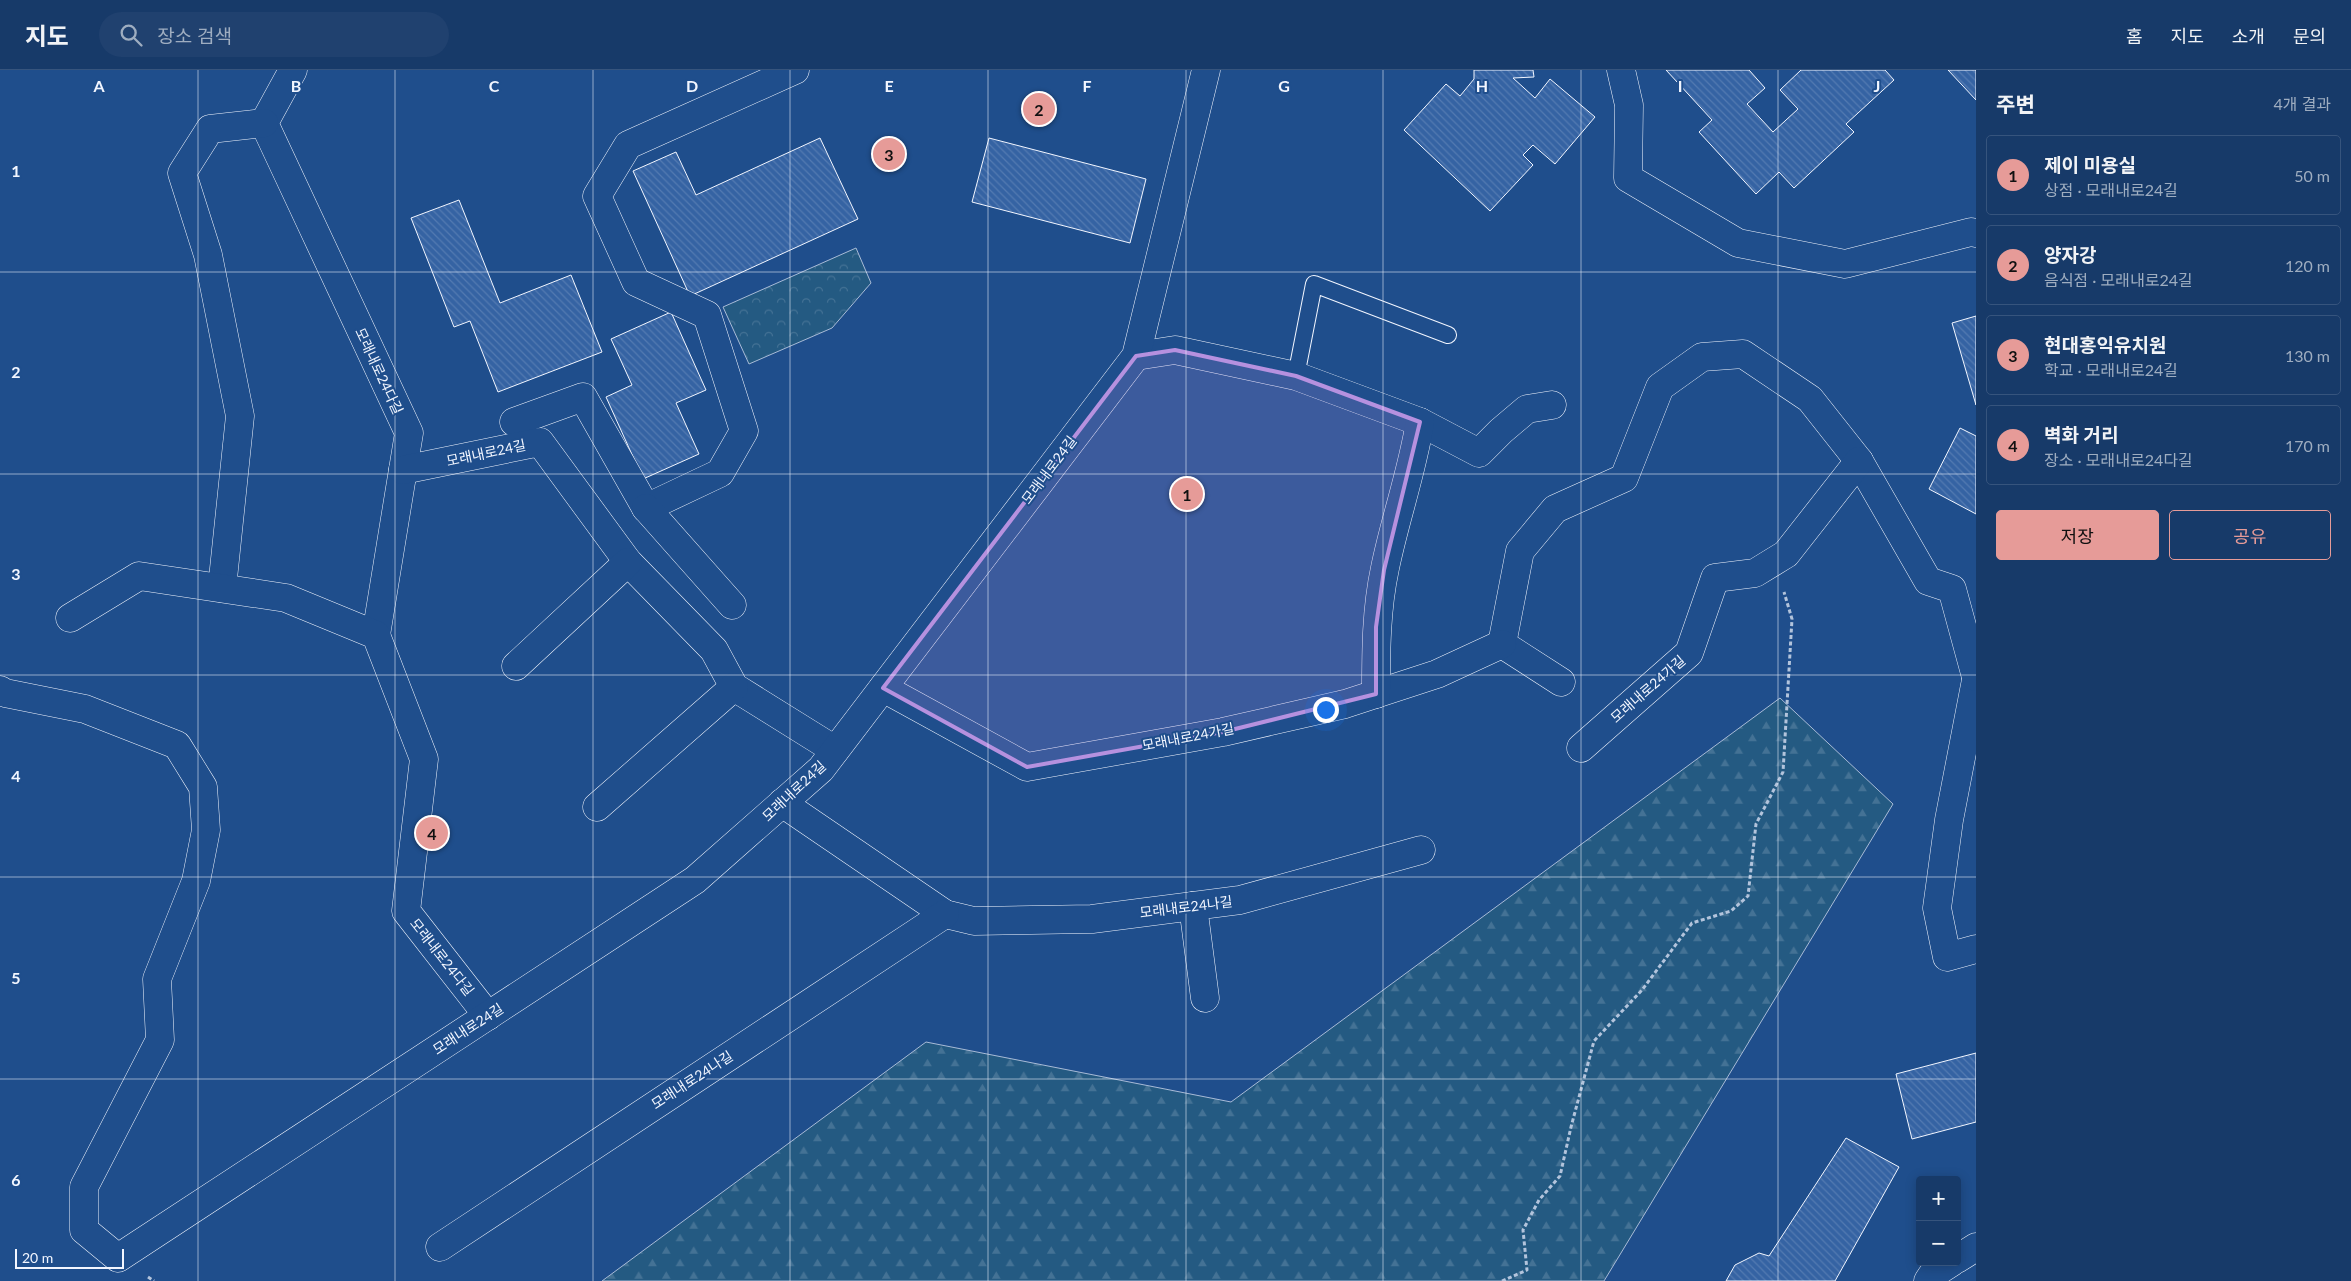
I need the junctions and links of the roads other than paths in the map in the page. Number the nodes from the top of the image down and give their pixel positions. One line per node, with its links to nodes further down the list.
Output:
1 (293, 70): 5 (street)
2 (795, 70): 15 (street)
3 (1206, 70): 8 (street, 모래내로24길)
4 (1621, 70): 6 (street)
5 (264, 123): 14 (street, 모래내로24다길); 17 (street)
6 (1976, 233)
7 (1448, 335): 9 (lane)
8 (1136, 356): 9 (street); 26 (street, 모래내로24길)
9 (1296, 376): 12 (street)
10 (1552, 405): 12 (street)
11 (514, 422): 15 (street)
12 (1420, 422): 28 (street)
13 (1859, 461): 21 (street); 23 (street); 29 (street, 모래내로24가길)
14 (403, 470): 16 (street, 모래내로24길); 20 (street, 모래내로24다길)
15 (646, 508): 18 (street)
16 (628, 562): 22 (street); 25 (street, 모래내로24길)
17 (222, 588): 19 (street); 20 (street)
18 (732, 604)
19 (70, 618)
20 (376, 635): 38 (street, 모래내로24다길)
21 (1502, 644): 24 (street); 28 (street, 모래내로24가길)
22 (516, 666)
23 (1976, 679): 36 (street)
24 (1561, 682)
25 (734, 687): 30 (street, 모래내로24길); 32 (street)
26 (883, 688): 28 (street, 모래내로24가길); 30 (street, 모래내로24길)
27 (0, 690): 38 (street, 모래내로24길)
28 (1376, 694)
29 (1581, 748)
30 (835, 750): 31 (street, 모래내로24길)
31 (782, 803): 35 (street, 모래내로24나길); 38 (street, 모래내로24길)
32 (597, 807)
33 (1421, 850): 34 (street, 모래내로24나길)
34 (1193, 906): 35 (street, 모래내로24나길); 37 (street)
35 (945, 914): 39 (street, 모래내로24나길)
36 (1976, 949)
37 (1205, 998)
38 (488, 1016)
39 (440, 1247)
40 (1976, 1247): 41 (street)
41 (1961, 1256)
42 (1946, 1266): 43 (street)
43 (1928, 1281)

